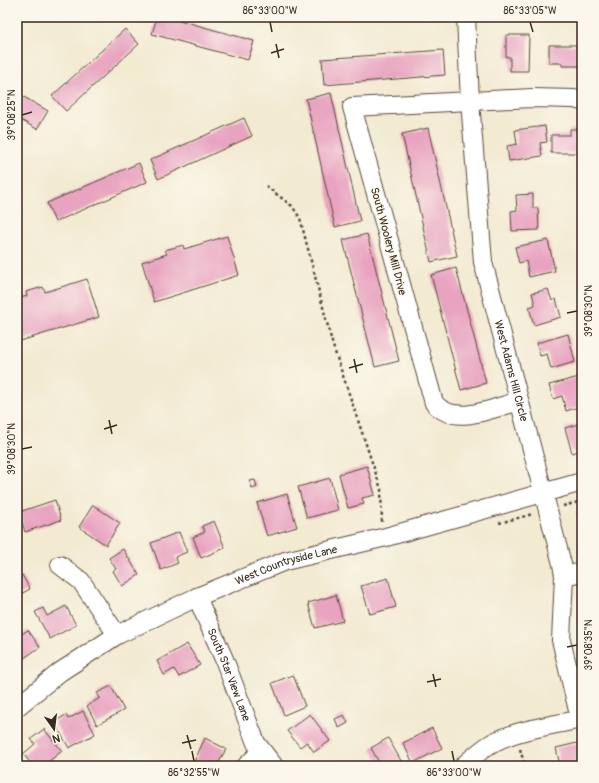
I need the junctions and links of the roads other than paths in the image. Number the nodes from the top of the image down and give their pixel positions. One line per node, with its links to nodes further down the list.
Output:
1 (466, 17): 2 (street, West Adams Hill Circle)
2 (470, 101): 3 (street); 4 (street, West Adams Hill Circle); 4 (street, South Woolery Mill Drive)
3 (582, 101)
4 (518, 401): 6 (street, West Adams Hill Circle)
5 (582, 482): 6 (street, West Countryside Lane)
6 (543, 493): 9 (street, West Adams Hill Circle); 10 (street, West Countryside Lane)
7 (60, 565): 11 (street)
8 (582, 572): 9 (street)
9 (564, 576): 13 (street, West Adams Hill Circle)
10 (197, 597): 11 (street, West Countryside Lane); 14 (street, South Star View Lane)
11 (117, 635): 12 (street, West Countryside Lane)
12 (17, 707)
13 (581, 719): 17 (street)
14 (262, 751): 15 (street); 16 (street, South Star View Lane)
15 (246, 766)
16 (274, 766)
17 (463, 766)

